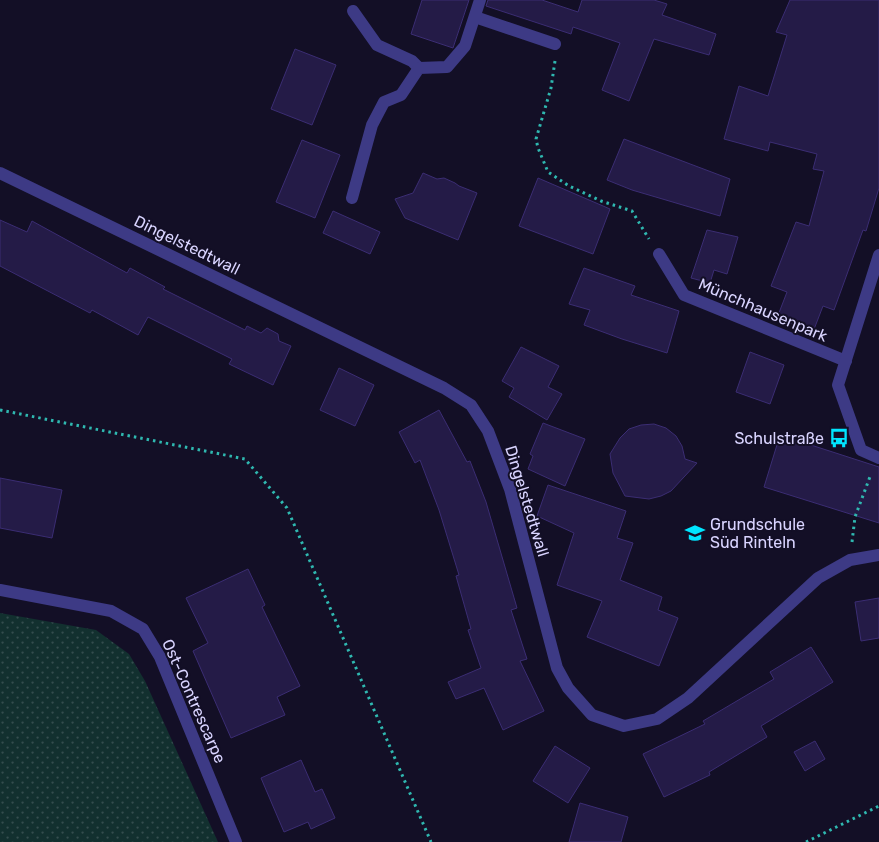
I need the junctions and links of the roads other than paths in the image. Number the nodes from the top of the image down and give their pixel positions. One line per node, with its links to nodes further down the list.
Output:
1 (480, 0): 3 (street)
2 (353, 11): 5 (street)
3 (475, 17): 4 (street); 5 (street)
4 (555, 44)
5 (420, 68): 7 (street)
6 (0, 174): 12 (street, Dingelstedtwall)
7 (352, 198)
8 (659, 254): 10 (street, Münchhausenpark)
9 (879, 255): 10 (street)
10 (846, 362): 11 (street)
11 (878, 457)
12 (879, 555)
13 (0, 590): 14 (street, Ost-Contrescarpe)
14 (236, 842)

